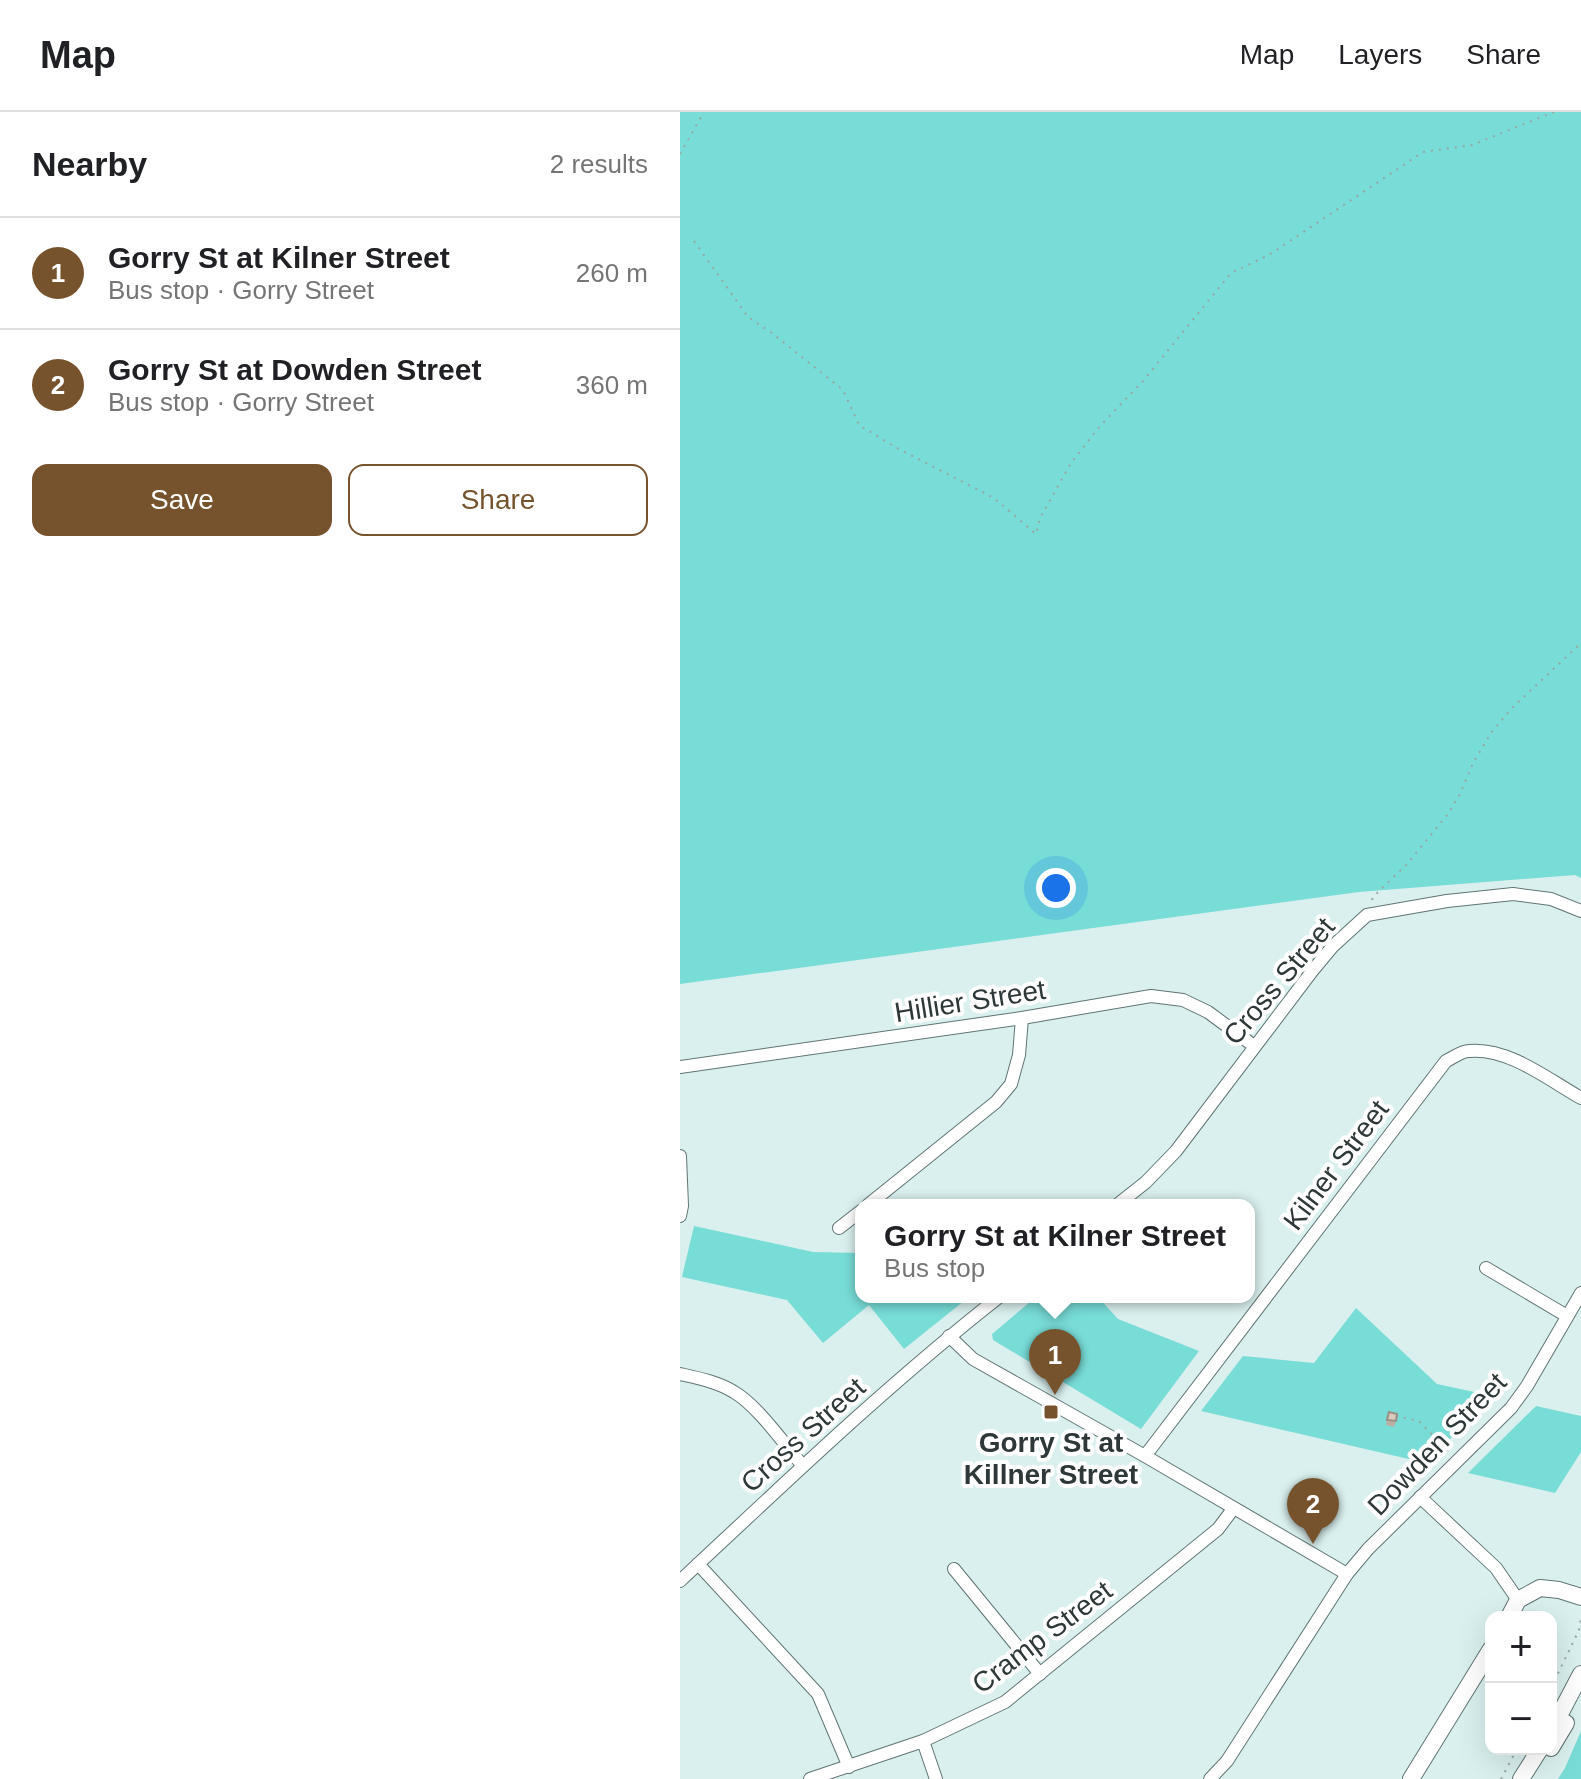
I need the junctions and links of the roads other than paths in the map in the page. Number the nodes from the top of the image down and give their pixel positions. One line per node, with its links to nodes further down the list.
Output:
1 (1581, 911): 3 (street, Cross Street)
2 (1022, 1018): 3 (street, Hillier Street); 4 (street, Hillier Street); 7 (street)
3 (1254, 1046): 8 (street, Cross Street)
4 (680, 1067)
5 (1581, 1098): 18 (street, Kilner Street)
6 (680, 1156): 9 (street)
7 (875, 1199)
8 (1125, 1199)
9 (680, 1216)
10 (855, 1216): 11 (street)
11 (839, 1228)
12 (1486, 1268): 15 (street)
13 (1581, 1293): 15 (street, Dowden Street)
14 (991, 1303): 16 (street, Cross Street)
15 (1567, 1316): 20 (street, Dowden Street)
16 (949, 1336): 18 (street); 19 (street, Cross Street)
17 (680, 1374): 19 (street)
18 (1145, 1456): 21 (street)
19 (803, 1466): 22 (street, Cross Street)
20 (1420, 1497): 24 (street, Dowden Street); 27 (street)
21 (1233, 1509): 24 (street); 30 (street, Cramp Street)
22 (698, 1564): 25 (street, Cross Street); 38 (street)
23 (954, 1569): 30 (street)
24 (1347, 1574): 41 (street, Dowden Street)
25 (680, 1581)
26 (1581, 1597): 27 (street)
27 (1518, 1600): 28 (street)
28 (1512, 1611)
29 (1485, 1659): 42 (street)
30 (1040, 1674): 35 (street, Cramp Street)
31 (1581, 1674): 33 (street)
32 (1581, 1697): 34 (street)
33 (1557, 1720)
34 (1557, 1738)
35 (923, 1741): 38 (street, Cramp Street); 40 (street)
36 (1536, 1755): 43 (street)
37 (1546, 1755): 44 (street)
38 (849, 1767): 39 (street, Cramp Street)
39 (810, 1779)
40 (936, 1779)
41 (1210, 1779)
42 (1411, 1779)
43 (1521, 1779)
44 (1531, 1779)

